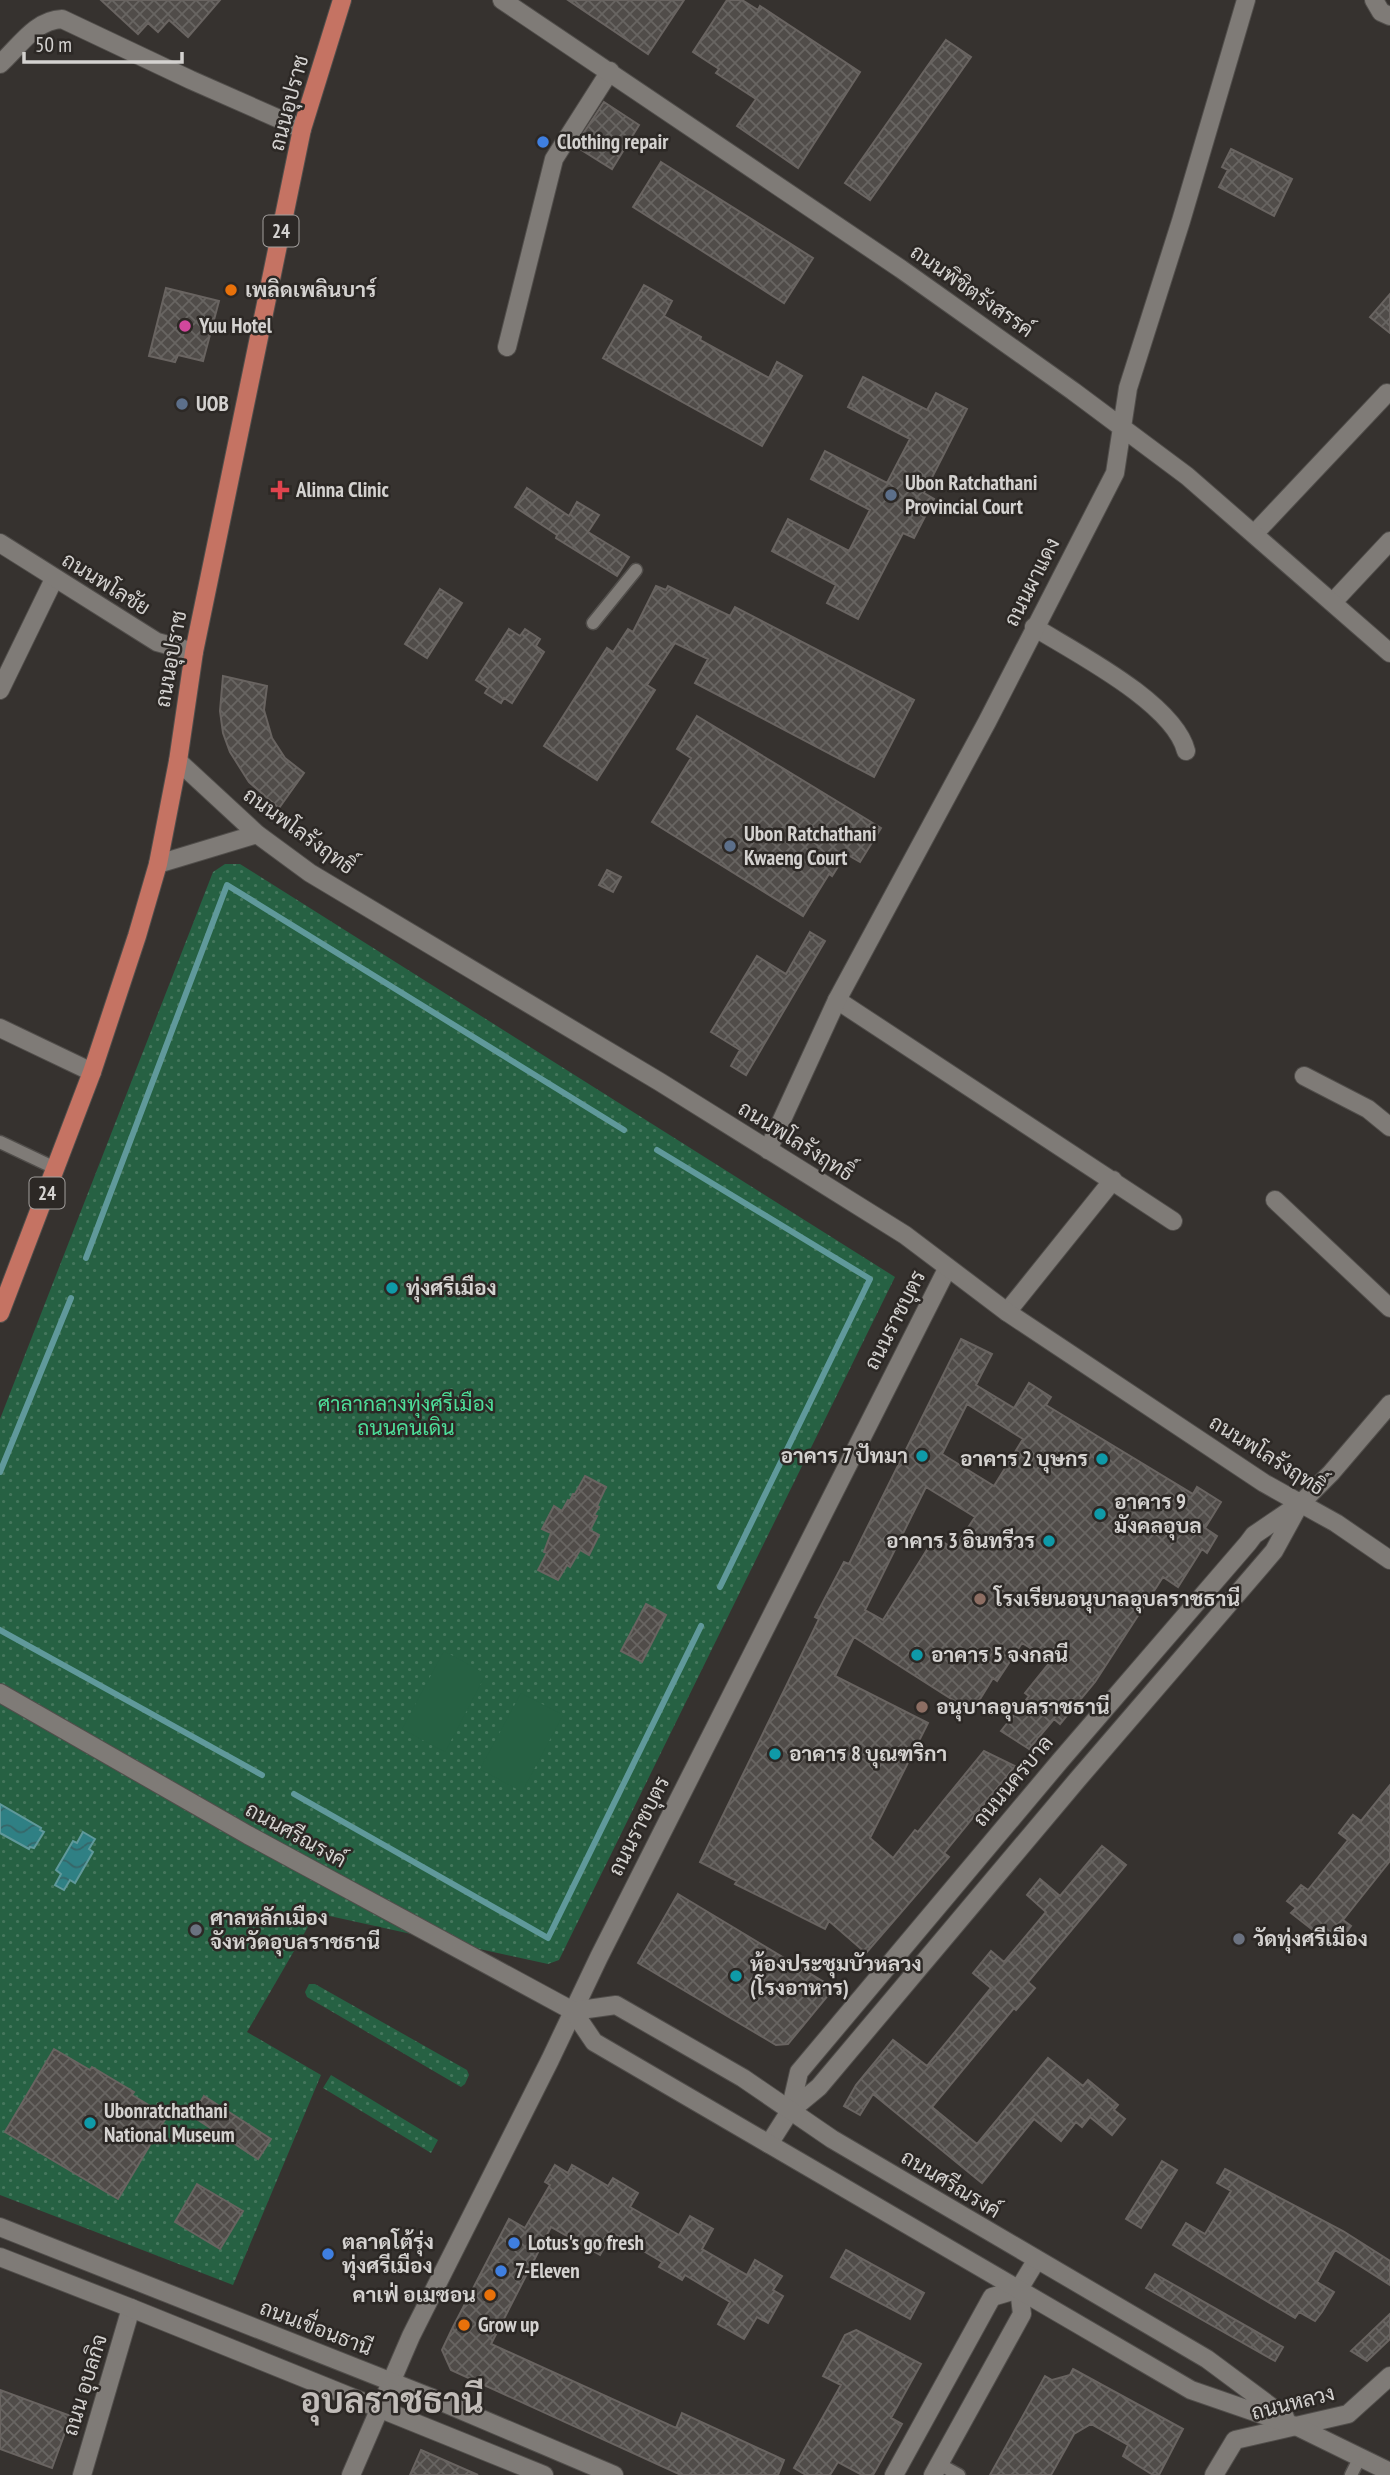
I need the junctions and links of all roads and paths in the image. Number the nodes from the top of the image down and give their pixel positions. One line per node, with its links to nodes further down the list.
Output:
1 (342, 0): 8 (main road, ถนนอุปราช / 24)
2 (502, 0): 7 (street, ถนนพิชิตรังสรรค์)
3 (1246, 0): 11 (street, ถนนผาแดง)
4 (1374, 0): 5 (street)
5 (1390, 16)
6 (0, 64): 8 (street)
7 (610, 71): 9 (street); 11 (street, ถนนพิชิตรังสรรค์)
8 (302, 129): 20 (main road, ถนนอุปราช / 24)
9 (508, 347)
10 (1387, 393): 12 (street)
11 (1122, 427): 12 (street, ถนนพิชิตรังสรรค์); 19 (street, ถนนผาแดง)
12 (1255, 533): 17 (street, ถนนพิชิตรังสรรค์)
13 (1390, 541): 17 (street)
14 (0, 543): 16 (street, ถนนพโลชัย)
15 (636, 570): 18 (lane)
16 (54, 579): 20 (street, ถนนพโลชัย); 22 (street)
17 (1333, 603): 21 (street, ถนนพิชิตรังสรรค์)
18 (593, 623)
19 (1034, 627): 23 (street); 27 (street, ถนนผาแดง)
20 (194, 652): 24 (main road, ถนนอุปราช / 24)
21 (1390, 653)
22 (0, 690)
23 (1186, 751)
24 (178, 761): 25 (street, ถนนพโลรังฤทธิ์); 26 (main road, ถนนอุปราช / 24)
25 (257, 834): 26 (street); 33 (street, ถนนพโลรังฤทธิ์)
26 (158, 864): 29 (main road, ถนนอุปราช / 24)
27 (837, 1000): 33 (street, ถนนผาแดง); 35 (street)
28 (0, 1028): 29 (street)
29 (92, 1072): 34 (main road, ถนนอุปราช / 24)
30 (1304, 1076): 31 (street)
31 (1390, 1127)
32 (0, 1142): 34 (lane)
33 (768, 1150): 38 (street, ถนนพโลรังฤทธิ์)
34 (57, 1169): 41 (main road, ถนนอุปราช / 24)
35 (1113, 1181): 37 (street); 40 (street)
36 (1275, 1200): 39 (street)
37 (1173, 1221)
38 (947, 1269): 40 (street, ถนนพโลรังฤทธิ์); 48 (street, ถนนราชบุตร)
39 (1390, 1308)
40 (1007, 1312): 43 (street, ถนนพโลรังฤทธิ์)
41 (0, 1313)
42 (1390, 1404): 43 (street, ถนนนครบาล)
43 (1301, 1503): 44 (street, ถนนพโลรังฤทธิ์); 46 (street, ถนนนครบาล); 47 (street, ถนนนครบาล)
44 (1390, 1560)
45 (0, 1693): 48 (street, ถนนศรีณรงค์)
46 (1060, 1761): 47 (street); 49 (street, ถนนนครบาล)
47 (1078, 1779): 49 (street, ถนนนครบาล)
48 (573, 2011): 49 (street, ถนนศรีณรงค์); 50 (street, ถนนศรีณรงค์); 58 (street, ถนนราชบุตร)
49 (790, 2111): 50 (street, ถนนนครบาล); 53 (street, ถนนศรีณรงค์)
50 (769, 2144): 55 (street, ถนนศรีณรงค์)
51 (0, 2227): 54 (street, ถนนเขื่อนธานี)
52 (0, 2257): 56 (street)
53 (1036, 2260): 55 (street); 60 (street, ถนนศรีณรงค์)
54 (138, 2282): 56 (street, ถนน อุบลกิจ); 58 (street, ถนนเขื่อนธานี)
55 (1019, 2289): 60 (street, ถนนศรีณรงค์); 62 (street); 68 (street)
56 (131, 2308): 59 (street); 64 (street, ถนน อุบลกิจ)
57 (1390, 2376): 60 (street, ถนนหลวง)
58 (392, 2382): 59 (street, ถนนราชบุตร); 67 (street, ถนนเขื่อนธานี)
59 (381, 2408): 65 (street, ถนนราชบุตร); 66 (street)
60 (1298, 2427): 61 (street, ถนนศรีณรงค์); 70 (street, ถนนหลวง)
61 (1360, 2457): 63 (street, ถนนศรีณรงค์); 71 (lane)
62 (936, 2470): 69 (lane)
63 (1390, 2472)
64 (82, 2475)
65 (351, 2475)
66 (544, 2475)
67 (613, 2475)
68 (894, 2475)
69 (959, 2475)
70 (1214, 2475)
71 (1351, 2475)

